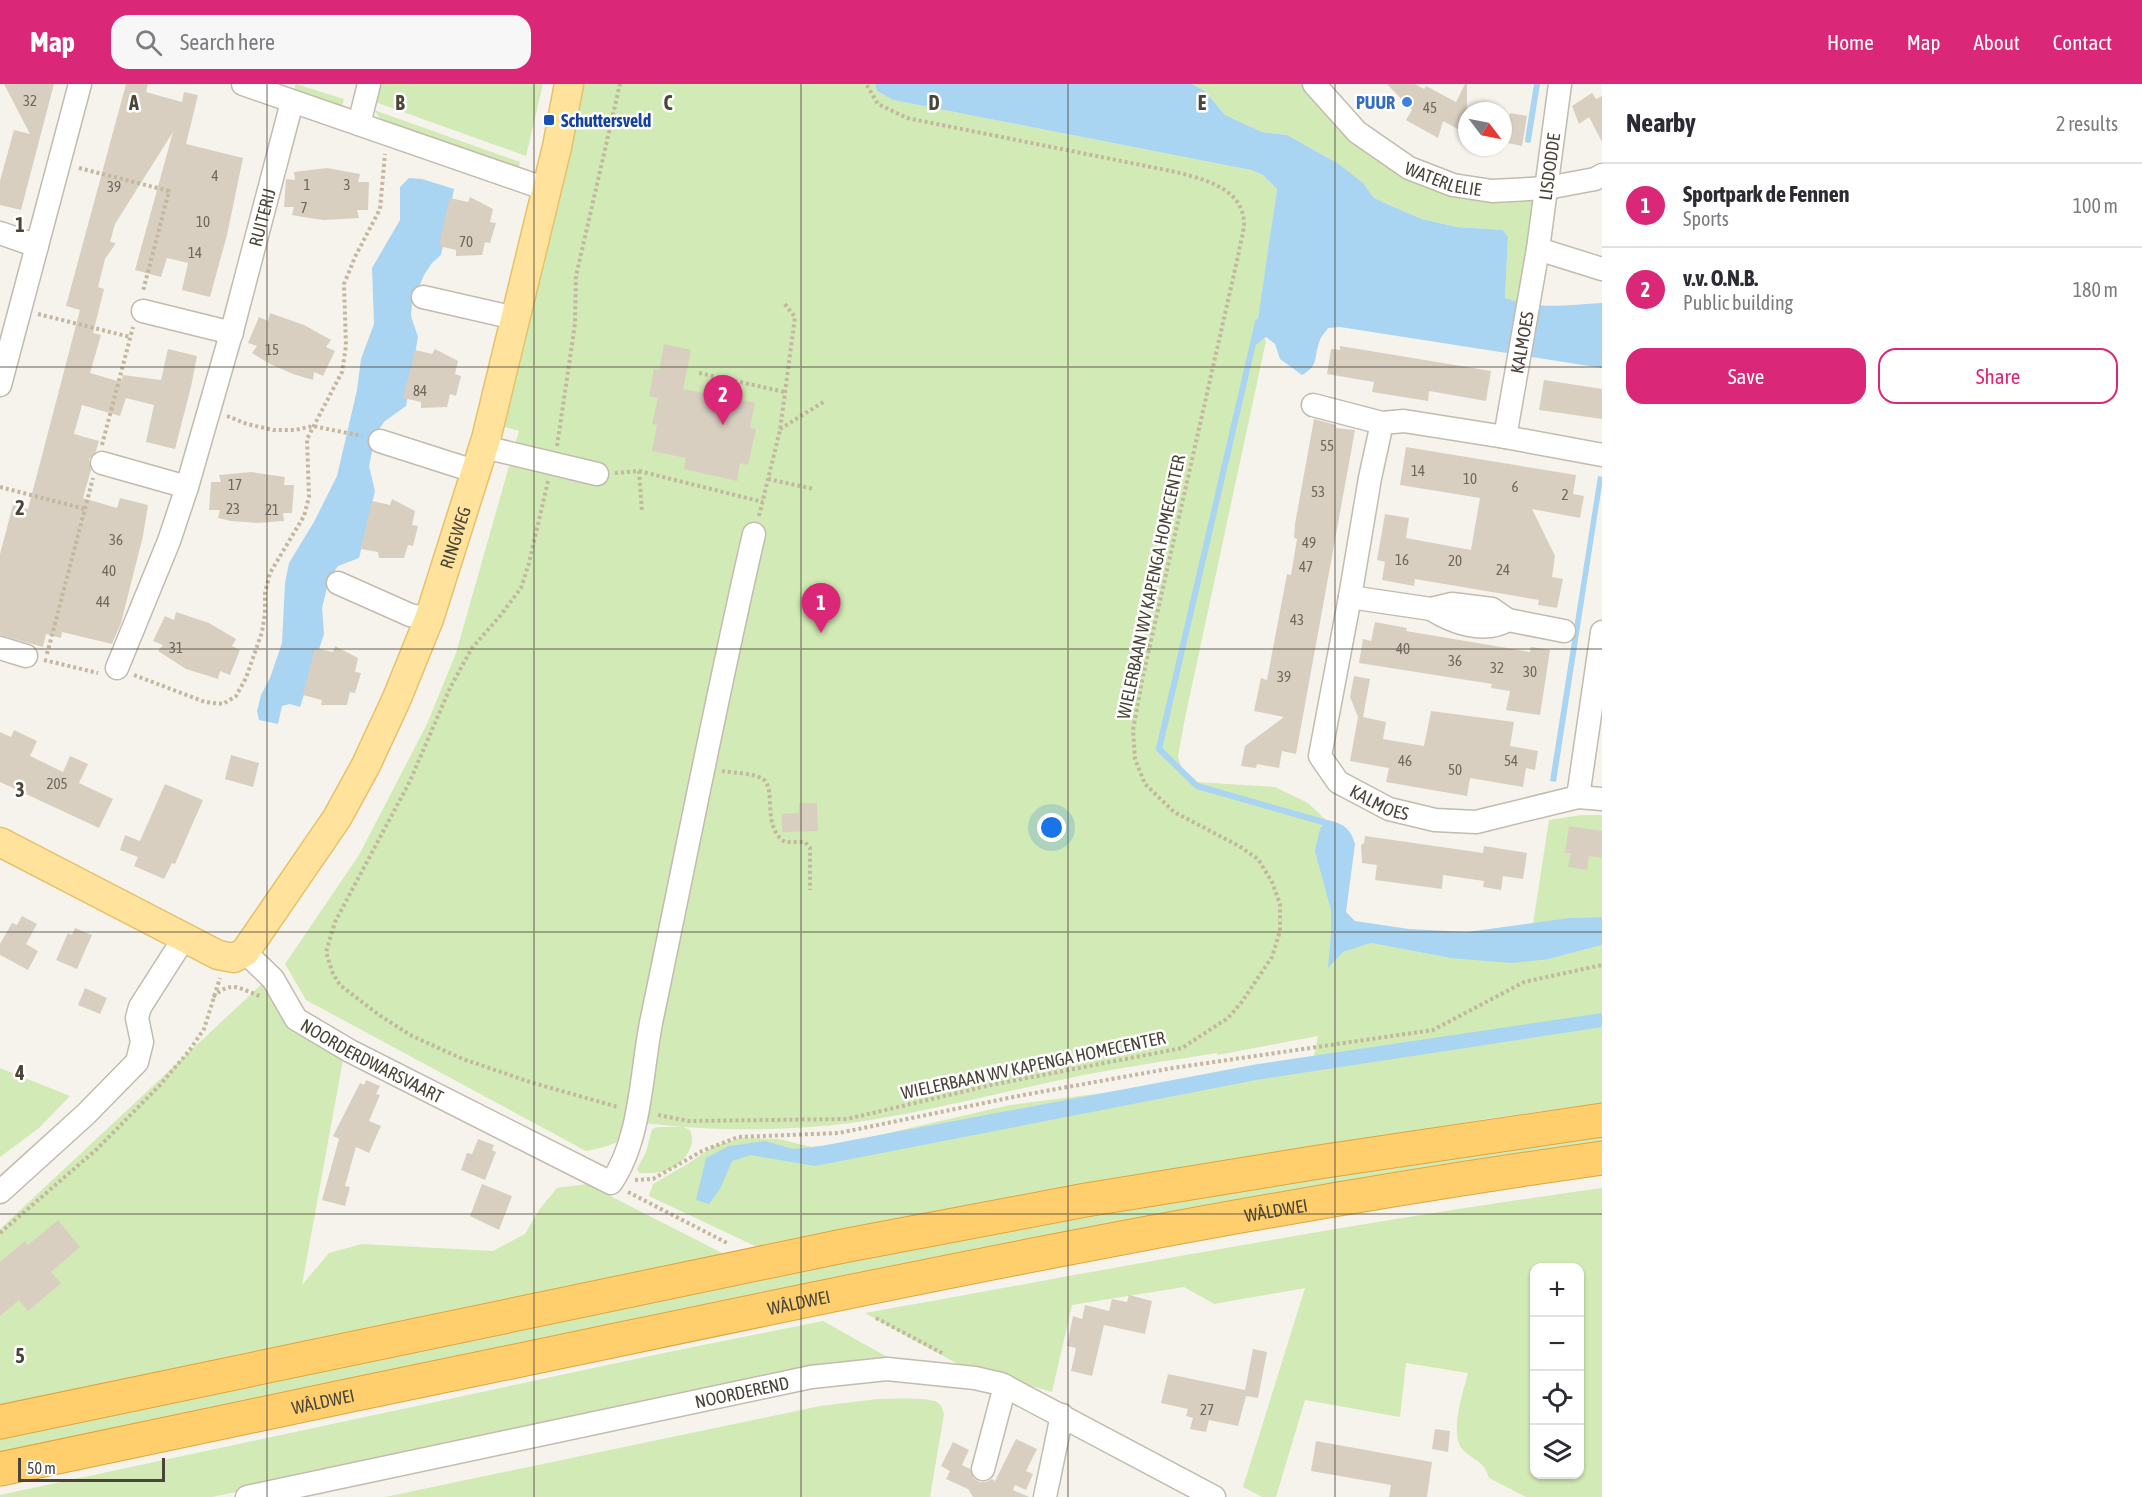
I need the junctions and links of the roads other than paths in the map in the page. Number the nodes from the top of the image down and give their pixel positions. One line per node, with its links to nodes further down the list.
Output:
1 (80, 84): 13 (street)
2 (243, 84): 7 (street)
3 (369, 84): 8 (street)
4 (570, 84): 11 (main road, RINGWEG)
5 (1314, 84): 10 (street, WATERLELIE)
6 (1560, 84): 10 (street, LISDODDE)
7 (292, 102): 8 (street); 19 (street, RUITERIJ)
8 (359, 124): 11 (street)
9 (1602, 176): 10 (street, WATERLELIE)
10 (1547, 188): 14 (street, LISDODDE)
11 (546, 189): 18 (main road, RINGWEG)
12 (0, 233): 13 (street)
13 (37, 246): 20 (street)
14 (1538, 249): 15 (street); 23 (street, KALMOES)
15 (1602, 269)
16 (423, 297): 18 (street)
17 (140, 310): 19 (street)
18 (515, 318): 26 (main road, RINGWEG)
19 (232, 333): 29 (street, RUITERIJ)
20 (0, 385)
21 (1313, 405): 22 (street)
22 (1382, 423): 23 (street); 32 (street, KALMOES)
23 (1505, 437): 25 (street)
24 (380, 441): 26 (street)
25 (1602, 455)
26 (480, 460): 28 (street); 33 (main road, RINGWEG)
27 (99, 463): 29 (street)
28 (597, 474)
29 (187, 487): 38 (street, RUITERIJ)
30 (754, 534): 43 (street, NOORDERDWARSVAART)
31 (338, 583): 33 (street)
32 (1350, 597): 34 (street); 39 (street, KALMOES)
33 (429, 619): 43 (main road, RINGWEG)
34 (1564, 631)
35 (1602, 632): 39 (street)
36 (0, 648): 37 (street)
37 (36, 658)
38 (117, 668)
39 (1578, 796): 40 (street, KALMOES)
40 (1602, 798)
41 (0, 842): 42 (main road, NOORDERDWARSVAART)
42 (184, 939): 43 (main road, NOORDERDWARSVAART); 46 (street)
43 (237, 955)
44 (1602, 1120): 49 (highway)
45 (1602, 1158): 50 (highway, WÂLDWEI)
46 (0, 1192)
47 (1005, 1386): 48 (street, NOORDEREND); 51 (street); 52 (street, NOORDEREND)
48 (1062, 1415): 53 (street); 54 (street, NOORDEREND)
49 (0, 1422)
50 (0, 1469)
51 (983, 1469)
52 (247, 1497)
53 (1045, 1497)
54 (1214, 1497)

